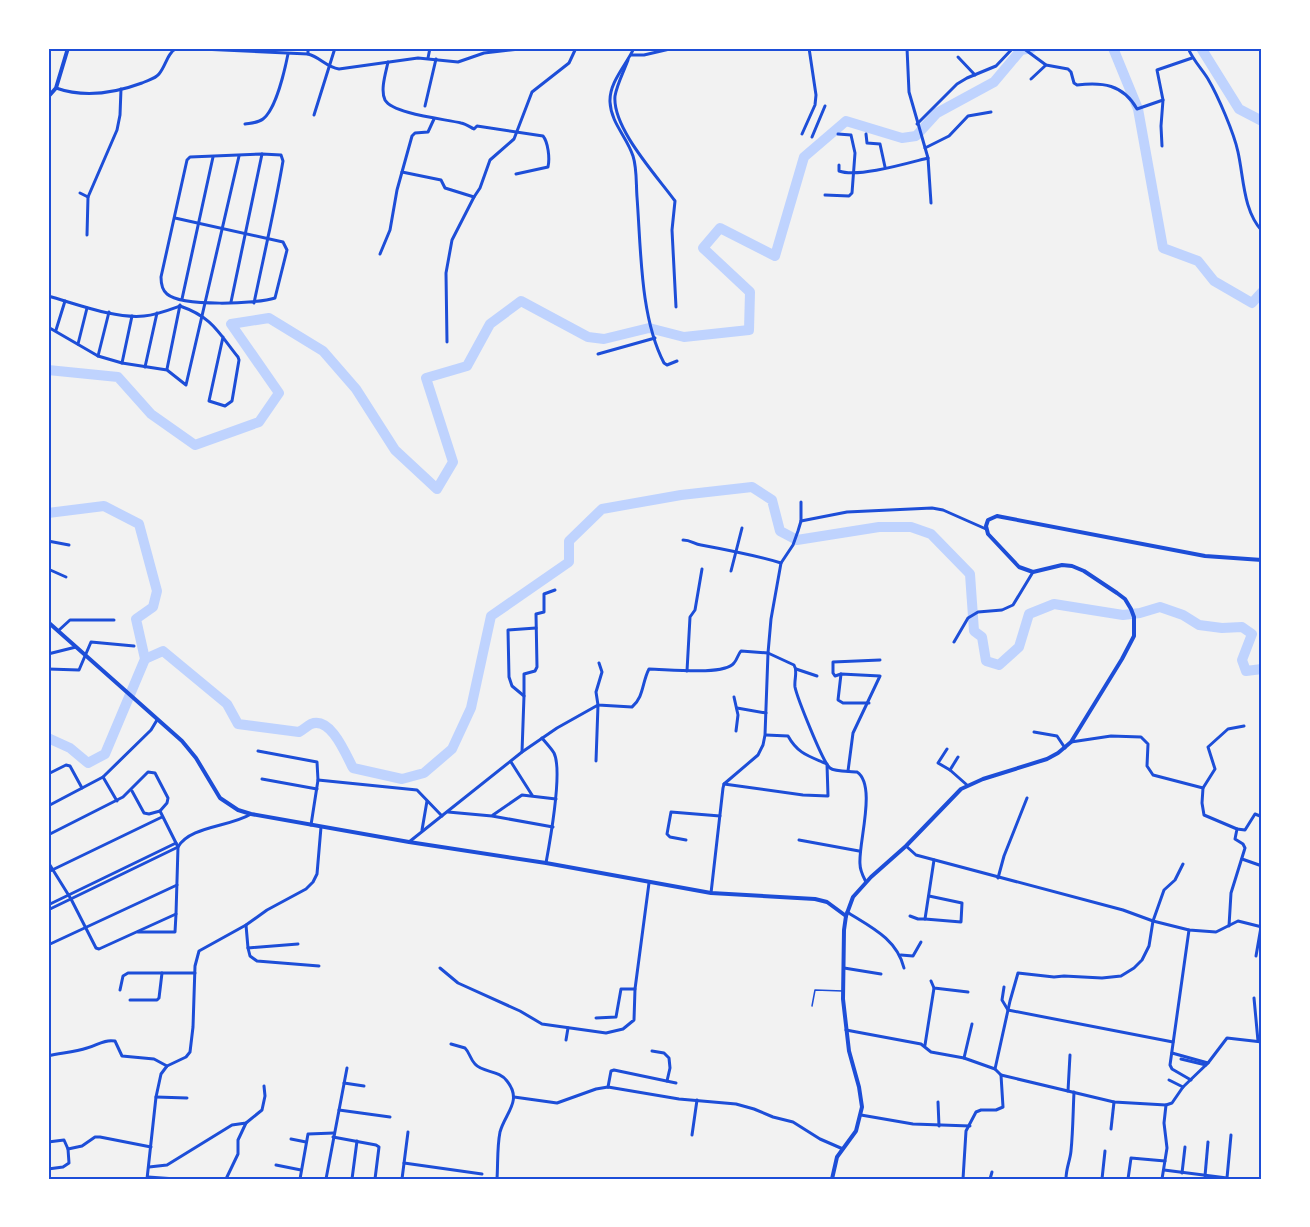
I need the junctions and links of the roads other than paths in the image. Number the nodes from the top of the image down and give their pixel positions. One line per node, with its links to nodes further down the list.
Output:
1 (68, 48): 30 (street)
2 (178, 48): 15 (street); 16 (street)
3 (308, 48): 19 (street)
4 (335, 48): 27 (street)
5 (430, 48): 22 (street)
6 (529, 48): 17 (street)
7 (576, 48): 42 (street)
8 (634, 48): 20 (street)
9 (674, 48): 20 (street)
10 (809, 48): 39 (street)
11 (907, 48): 41 (street)
12 (1013, 48): 28 (street)
13 (1023, 48): 26 (street)
14 (1188, 48): 23 (street)
15 (171, 49): 31 (street)
16 (220, 50): 18 (street)
17 (503, 50): 24 (street)
18 (288, 54): 19 (street); 40 (street)
19 (308, 54): 27 (street)
20 (631, 55): 78 (street); 87 (street)
21 (958, 57): 28 (street)
22 (428, 58): 24 (street); 25 (street)
23 (1192, 58): 33 (street); 66 (street)
24 (436, 59): 34 (street)
25 (388, 62): 27 (street); 38 (street)
26 (1046, 65): 29 (street); 33 (street)
27 (328, 66): 37 (street)
28 (975, 75): 41 (street)
29 (1031, 80)
30 (56, 88): 31 (street); 32 (street)
31 (121, 89): 61 (street)
32 (49, 94)
33 (1161, 101): 47 (street)
34 (425, 106)
35 (825, 106): 39 (street)
36 (991, 112): 48 (street)
37 (314, 116)
38 (434, 119): 42 (street); 55 (street)
39 (812, 123): 43 (street); 46 (street)
40 (244, 124)
41 (917, 125): 48 (street)
42 (517, 130): 57 (street); 60 (street)
43 (802, 134)
44 (838, 134): 56 (street)
45 (866, 134): 54 (street)
46 (812, 137)
47 (1162, 146)
48 (925, 148): 52 (street)
49 (262, 154): 50 (street); 67 (street); 69 (street)
50 (239, 155): 51 (street); 65 (street)
51 (213, 157): 63 (street); 64 (street)
52 (928, 158): 54 (street); 62 (street)
53 (839, 165): 56 (street)
54 (885, 167): 56 (street)
55 (402, 172): 60 (street); 70 (street)
56 (853, 173): 59 (street)
57 (516, 174)
58 (80, 193): 61 (street)
59 (825, 195)
60 (474, 196): 88 (street)
61 (88, 197): 68 (street)
62 (932, 203)
63 (175, 218): 64 (street); 72 (street)
64 (200, 223): 65 (street); 72 (street)
65 (223, 229): 67 (street); 75 (street)
66 (1262, 231)
67 (245, 234): 69 (street); 74 (street)
68 (87, 235)
69 (268, 239): 76 (street); 76 (street)
70 (380, 254)
71 (48, 296): 73 (street)
72 (182, 299): 75 (street); 77 (street)
73 (65, 301): 79 (street); 85 (street)
74 (231, 302): 75 (street); 76 (street)
75 (206, 303): 82 (street)
76 (254, 303)
77 (180, 306): 81 (street); 82 (street); 95 (street)
78 (676, 307)
79 (87, 308): 80 (street); 89 (street)
80 (109, 312): 83 (street); 91 (street)
81 (157, 314): 83 (street); 94 (street)
82 (203, 315): 86 (street); 95 (street)
83 (132, 316): 93 (street)
84 (48, 327): 85 (street)
85 (56, 330): 89 (street)
86 (223, 338): 86 (street)
87 (655, 338): 90 (street); 92 (street)
88 (447, 342)
89 (78, 344): 91 (street)
90 (598, 354)
91 (98, 356): 93 (street)
92 (677, 361)
93 (122, 363): 94 (street)
94 (145, 367): 95 (street)
95 (167, 370)
96 (801, 502): 97 (street)
97 (801, 520): 99 (street); 105 (street)
98 (742, 528): 103 (street)
99 (987, 529): 104 (street); 109 (street)
100 (48, 540): 102 (street)
101 (683, 540): 103 (street)
102 (69, 545)
103 (736, 551): 105 (street); 108 (street)
104 (1262, 560)
105 (781, 563): 119 (street)
106 (48, 569): 110 (street)
107 (702, 569): 126 (street)
108 (731, 571)
109 (1033, 572): 116 (street); 141 (street)
110 (66, 577)
111 (555, 590): 114 (street)
112 (114, 620): 115 (street)
113 (48, 622): 115 (street)
114 (536, 628): 129 (street); 129 (street)
115 (58, 631): 118 (street)
116 (954, 642)
117 (134, 646): 121 (street)
118 (76, 647): 120 (street); 121 (street)
119 (768, 653): 125 (street); 126 (street); 134 (street)
120 (48, 654)
121 (84, 655): 124 (street); 135 (street)
122 (880, 660): 127 (street)
123 (599, 663): 132 (street)
124 (48, 669)
125 (796, 669): 128 (street); 149 (street)
126 (687, 671): 132 (street)
127 (841, 674): 131 (street); 131 (street)
128 (817, 676)
129 (524, 696): 145 (street)
130 (734, 697): 133 (street)
131 (869, 703): 151 (street)
132 (598, 705): 140 (street); 147 (street)
133 (737, 708): 134 (street); 137 (street)
134 (766, 712): 139 (street)
135 (157, 720): 153 (street); 170 (street)
136 (1244, 726): 159 (street)
137 (736, 731)
138 (1034, 732): 142 (street)
139 (765, 735): 149 (street); 156 (street)
140 (542, 738): 145 (street); 164 (street)
141 (1071, 742): 142 (street); 159 (street)
142 (1065, 748): 157 (street)
143 (947, 749): 150 (street)
144 (258, 751): 155 (street)
145 (522, 752): 148 (street)
146 (958, 757): 150 (street)
147 (596, 761)
148 (510, 762): 162 (street); 169 (street)
149 (827, 764): 151 (street); 156 (street)
150 (950, 770): 157 (street)
151 (848, 771): 187 (street)
152 (48, 774): 158 (street)
153 (103, 777): 158 (street); 166 (street)
154 (262, 779): 160 (street)
155 (318, 780): 160 (street); 165 (street)
156 (724, 784): 174 (street)
157 (967, 785): 186 (street)
158 (82, 788): 167 (street)
159 (1203, 788): 179 (street)
160 (316, 789): 176 (street)
161 (132, 791): 166 (street); 168 (street); 168 (street)
162 (532, 795): 164 (street); 173 (street)
163 (1028, 798): 196 (street)
164 (556, 799): 178 (street)
165 (427, 800): 172 (street); 180 (street)
166 (117, 801): 181 (street)
167 (48, 806)
168 (160, 811): 175 (street)
169 (448, 812): 172 (street); 173 (street)
170 (251, 814): 176 (street); 185 (street)
171 (1262, 814): 179 (street)
172 (442, 816): 180 (street)
173 (492, 816): 178 (street)
174 (720, 816): 182 (street); 200 (street)
175 (162, 817): 185 (street); 194 (street)
176 (311, 825): 177 (street)
177 (321, 827): 184 (street); 210 (street)
178 (553, 827): 191 (street)
179 (1237, 829): 188 (street)
180 (422, 832): 184 (street)
181 (48, 835)
182 (686, 840)
183 (799, 840): 187 (street)
184 (409, 842): 191 (street)
185 (178, 844): 199 (street); 202 (street)
186 (906, 846): 189 (street); 197 (street)
187 (860, 851): 197 (street)
188 (1242, 859): 193 (street); 211 (street)
189 (934, 860): 196 (street); 201 (street)
190 (48, 862): 194 (street)
191 (546, 863): 198 (street)
192 (1184, 864): 209 (street)
193 (1262, 866)
194 (53, 870): 195 (street); 202 (street)
195 (48, 872)
196 (998, 878): 209 (street)
197 (866, 882): 206 (street)
198 (649, 883): 200 (street); 232 (street)
199 (177, 884): 205 (street); 212 (street)
200 (711, 893): 206 (street)
201 (929, 896): 208 (street); 208 (street)
202 (70, 897): 203 (street); 204 (street); 212 (street)
203 (48, 905)
204 (48, 910)
205 (176, 914): 215 (street); 215 (street)
206 (847, 914): 220 (street); 224 (street)
207 (910, 916): 208 (street)
208 (925, 919)
209 (1153, 921): 214 (street); 239 (street)
210 (246, 925): 219 (street); 227 (street)
211 (1228, 926): 213 (street); 214 (street)
212 (85, 927): 215 (street); 218 (street)
213 (1262, 927): 221 (street)
214 (1189, 930): 246 (street)
215 (136, 932)
216 (921, 942): 220 (street)
217 (298, 944): 219 (street)
218 (48, 945)
219 (248, 948): 222 (street)
220 (901, 955): 225 (street)
221 (1256, 956)
222 (318, 966)
223 (440, 968): 242 (street)
224 (844, 968): 228 (street); 234 (street)
225 (904, 968)
226 (162, 973): 227 (street); 233 (street); 237 (street)
227 (195, 973): 256 (street)
228 (881, 974)
229 (931, 981): 231 (street)
230 (1004, 987): 239 (street)
231 (934, 988): 235 (street); 248 (street)
232 (635, 989): 240 (street); 242 (street)
233 (120, 990)
234 (844, 991): 238 (lane); 243 (street)
235 (968, 992)
236 (1254, 998): 245 (street)
237 (130, 1000)
238 (812, 1006)
239 (1008, 1010): 246 (street); 258 (street)
240 (596, 1017)
241 (972, 1024): 253 (street)
242 (568, 1028): 244 (street)
243 (846, 1030): 248 (street); 279 (street)
244 (566, 1040)
245 (1260, 1041): 255 (street)
246 (1173, 1042): 250 (street)
247 (451, 1044): 272 (street)
248 (925, 1045): 253 (street)
249 (652, 1051): 262 (street)
250 (1171, 1052): 255 (street); 261 (street)
251 (1070, 1055): 269 (street)
252 (48, 1056): 256 (street)
253 (964, 1058): 258 (street)
254 (1181, 1059): 255 (street)
255 (1207, 1064): 261 (street)
256 (167, 1066): 271 (street)
257 (347, 1068): 263 (street)
258 (995, 1069): 259 (street)
259 (1001, 1075): 269 (street); 283 (street)
260 (1169, 1080): 268 (street)
261 (1191, 1080): 268 (street)
262 (667, 1081): 264 (street); 267 (street)
263 (344, 1083): 266 (street); 278 (street)
264 (676, 1083)
265 (264, 1086): 281 (street)
266 (364, 1086)
267 (608, 1087): 272 (street); 274 (street)
268 (1183, 1087): 277 (street)
269 (1068, 1091): 270 (street)
270 (1074, 1092): 276 (street); 323 (street)
271 (156, 1097): 273 (street); 294 (street)
272 (514, 1097): 319 (street)
273 (187, 1098)
274 (697, 1100): 287 (street); 297 (street)
275 (938, 1102): 282 (street)
276 (1114, 1102): 277 (street); 284 (street)
277 (1166, 1105): 299 (street)
278 (339, 1110): 280 (street); 286 (street)
279 (861, 1115): 282 (street); 297 (street)
280 (390, 1118)
281 (246, 1123): 302 (street); 313 (street)
282 (939, 1126): 283 (street)
283 (970, 1126): 321 (street)
284 (1111, 1129)
285 (408, 1132): 300 (street)
286 (333, 1135): 290 (street); 292 (street); 315 (street)
287 (692, 1135)
288 (1231, 1135): 311 (street)
289 (291, 1139): 292 (street)
290 (357, 1141): 316 (street); 317 (street)
291 (48, 1142): 296 (street)
292 (306, 1142): 304 (street)
293 (1208, 1142): 309 (street)
294 (151, 1147): 296 (street); 302 (street)
295 (1185, 1147): 307 (street)
296 (68, 1149): 303 (street)
297 (843, 1150): 320 (street)
298 (1105, 1151): 324 (street)
299 (1166, 1161): 305 (street); 325 (street)
300 (404, 1163): 308 (street); 318 (street)
301 (276, 1165): 304 (street)
302 (149, 1167): 310 (street)
303 (48, 1168)
304 (301, 1170): 314 (street)
305 (1164, 1170): 307 (street); 327 (street)
306 (992, 1172): 322 (street)
307 (1182, 1173): 309 (street)
308 (482, 1174)
309 (1205, 1176): 311 (street)
310 (148, 1178): 312 (street)
311 (1227, 1178)
312 (176, 1179)
313 (226, 1179)
314 (300, 1179)
315 (326, 1179)
316 (352, 1179)
317 (375, 1179)
318 (402, 1179)
319 (496, 1179)
320 (832, 1179)
321 (964, 1179)
322 (990, 1179)
323 (1066, 1179)
324 (1102, 1179)
325 (1128, 1179): 326 (street)
326 (1133, 1179)
327 (1162, 1179)

